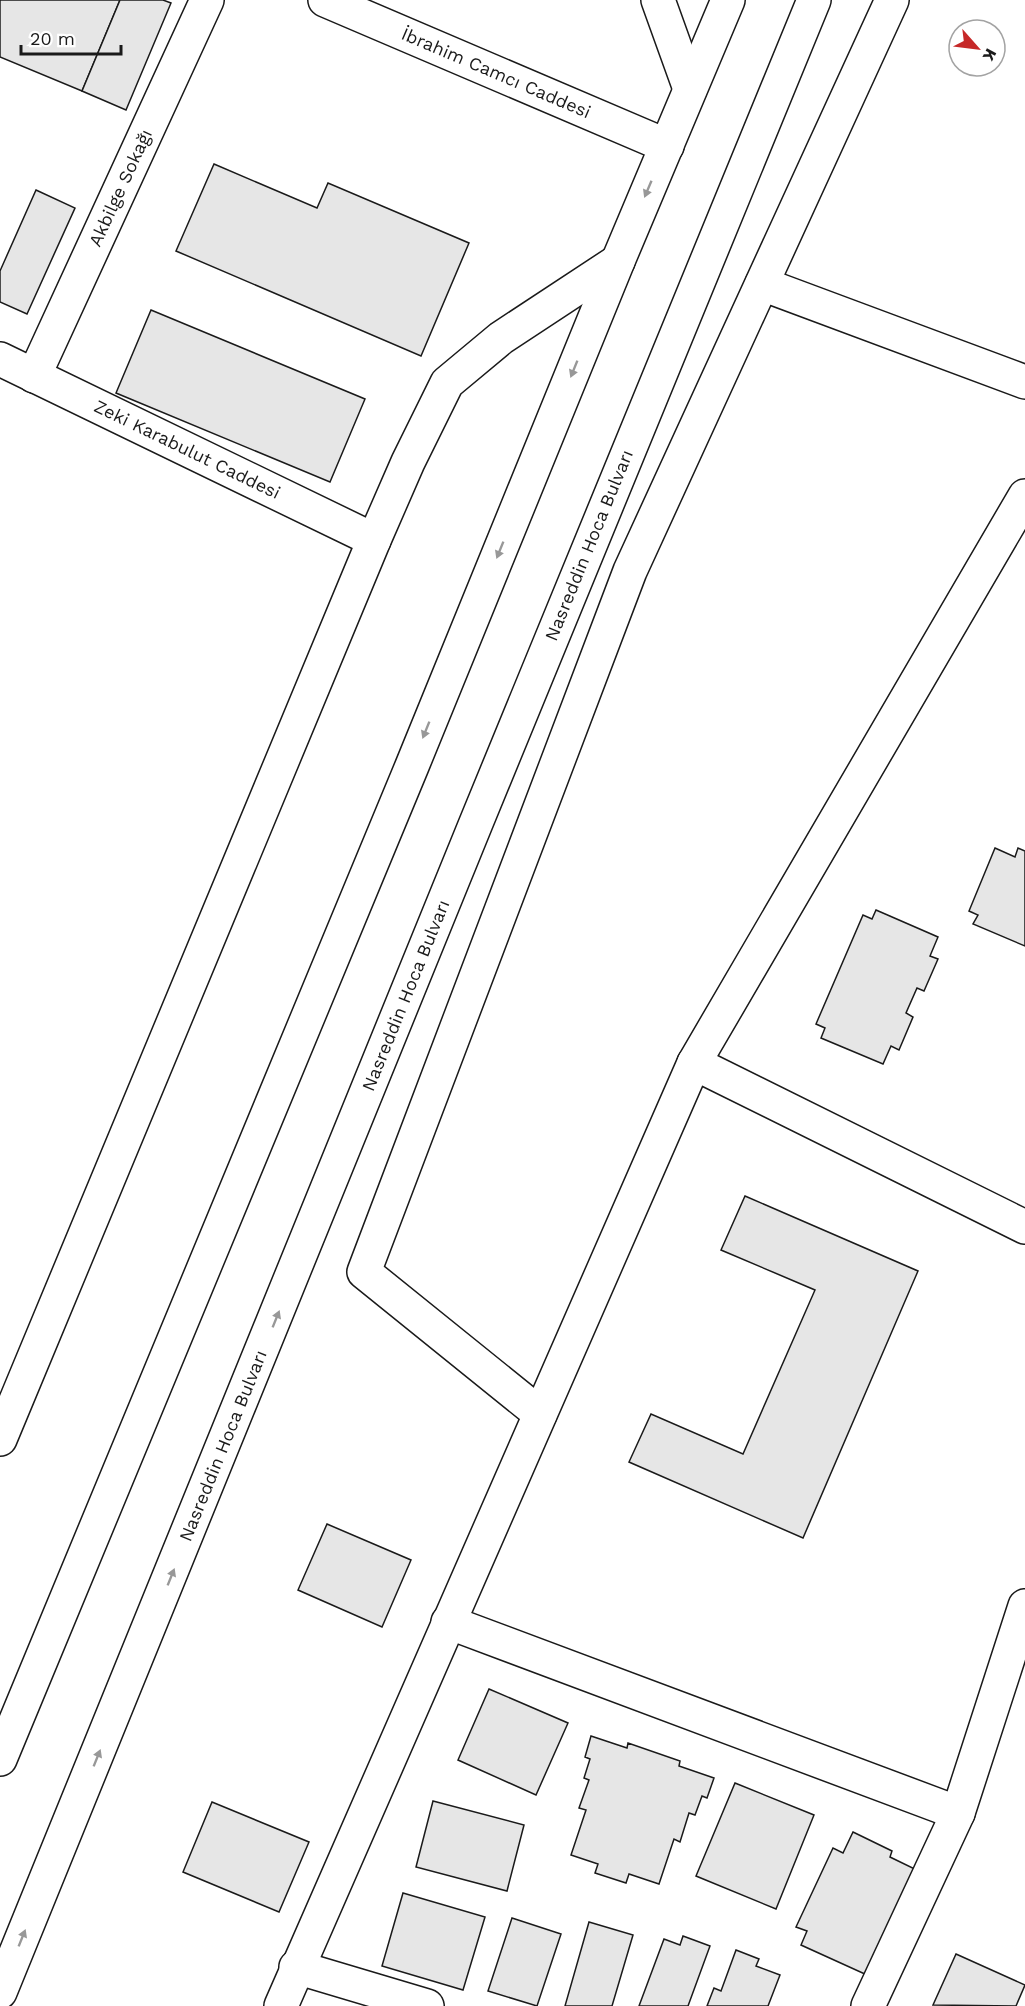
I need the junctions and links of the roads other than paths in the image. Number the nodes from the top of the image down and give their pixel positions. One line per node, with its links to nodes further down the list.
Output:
1 (207, 0): 12 (main road, Akbilge Sokağı)
2 (324, 0): 8 (main road, İbrahim Camcı Caddesi)
3 (658, 0): 7 (main road)
4 (728, 0): 7 (main road)
5 (814, 0): 26 (main road, Nasreddin Hoca Bulvarı, one-way to 5)
6 (892, 0): 10 (main road)
7 (690, 89): 8 (main road)
8 (667, 146): 9 (main road, one-way to 9)
9 (618, 261): 15 (main road); 22 (main road, one-way to 22)
10 (762, 284): 13 (main road); 18 (main road)
11 (0, 359): 12 (main road, Zeki Karabulut Caddesi)
12 (34, 376): 15 (main road, Zeki Karabulut Caddesi)
13 (1025, 382)
14 (1025, 496): 16 (main road)
15 (374, 540): 19 (main road)
16 (694, 1064): 17 (main road); 18 (main road)
17 (1025, 1227)
18 (540, 1414): 21 (main road)
19 (0, 1439)
20 (1025, 1606): 24 (main road)
21 (448, 1622): 24 (main road); 25 (main road)
22 (11, 1713): 23 (main road)
23 (0, 1759)
24 (958, 1813): 29 (main road)
25 (296, 1967): 27 (main road); 28 (main road)
26 (0, 1992)
27 (281, 2006)
28 (427, 2006)
29 (868, 2006)

